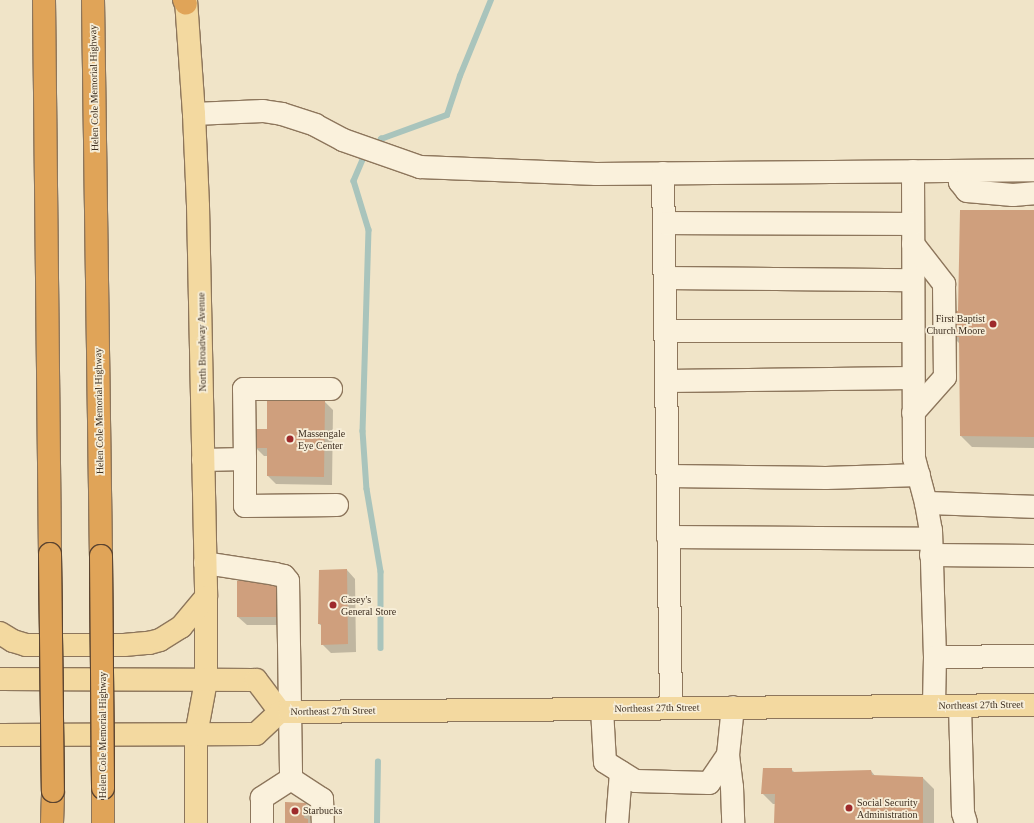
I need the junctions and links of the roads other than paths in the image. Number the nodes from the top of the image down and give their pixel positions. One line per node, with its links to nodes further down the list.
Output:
1 (44, 0): 49 (highway, bridge)
2 (93, 0): 50 (highway, Helen Cole Memorial Highway, bridge)
3 (185, 1): 4 (main road, North Broadway Avenue)
4 (194, 114): 8 (lane); 20 (main road, North Broadway Avenue)
5 (1034, 170): 7 (lane)
6 (913, 171): 7 (lane); 8 (lane); 11 (lane)
7 (959, 171): 9 (lane)
8 (663, 173): 10 (lane)
9 (1034, 193)
10 (664, 223): 11 (lane); 12 (lane)
11 (913, 234): 13 (lane); 19 (lane)
12 (664, 278): 13 (lane); 14 (lane)
13 (913, 280): 15 (lane)
14 (665, 331): 15 (lane); 17 (lane)
15 (913, 331): 16 (lane)
16 (913, 378): 17 (lane); 19 (lane)
17 (666, 381): 23 (lane)
18 (332, 389): 21 (lane)
19 (913, 413): 22 (lane)
20 (204, 460): 21 (lane); 30 (main road, North Broadway Avenue)
21 (244, 460): 25 (lane)
22 (919, 475): 23 (lane); 24 (lane)
23 (668, 476): 27 (lane)
24 (926, 503): 26 (lane); 28 (lane)
25 (336, 505)
26 (1034, 507)
27 (668, 537): 28 (lane); 41 (lane)
28 (931, 547): 29 (lane); 34 (lane)
29 (1034, 556)
30 (205, 562): 31 (main road, North Broadway Avenue); 43 (lane)
31 (206, 597): 32 (main road); 36 (main road, North Broadway Avenue)
32 (0, 633)
33 (1031, 653): 34 (lane)
34 (935, 657): 38 (lane)
35 (0, 679): 36 (main road)
36 (206, 681): 43 (main road, Northeast 27th Street); 45 (main road, North Broadway Avenue)
37 (1034, 705): 39 (main road, Northeast 27th Street)
38 (934, 706): 39 (main road, Northeast 27th Street); 40 (main road, Northeast 27th Street)
39 (960, 706): 56 (lane)
40 (733, 707): 41 (main road, Northeast 27th Street); 46 (lane)
41 (671, 708): 42 (main road, Northeast 27th Street)
42 (602, 709): 43 (main road, Northeast 27th Street); 47 (lane)
43 (285, 712): 45 (main road, Northeast 27th Street); 48 (lane)
44 (0, 735): 45 (main road, Northeast 27th Street)
45 (196, 735): 51 (main road)
46 (728, 755): 47 (lane); 55 (lane)
47 (621, 772): 54 (lane)
48 (291, 779): 52 (lane); 53 (lane)
49 (52, 823)
50 (103, 823)
51 (196, 823)
52 (262, 823)
53 (323, 823)
54 (617, 823)
55 (734, 823)
56 (966, 823)

